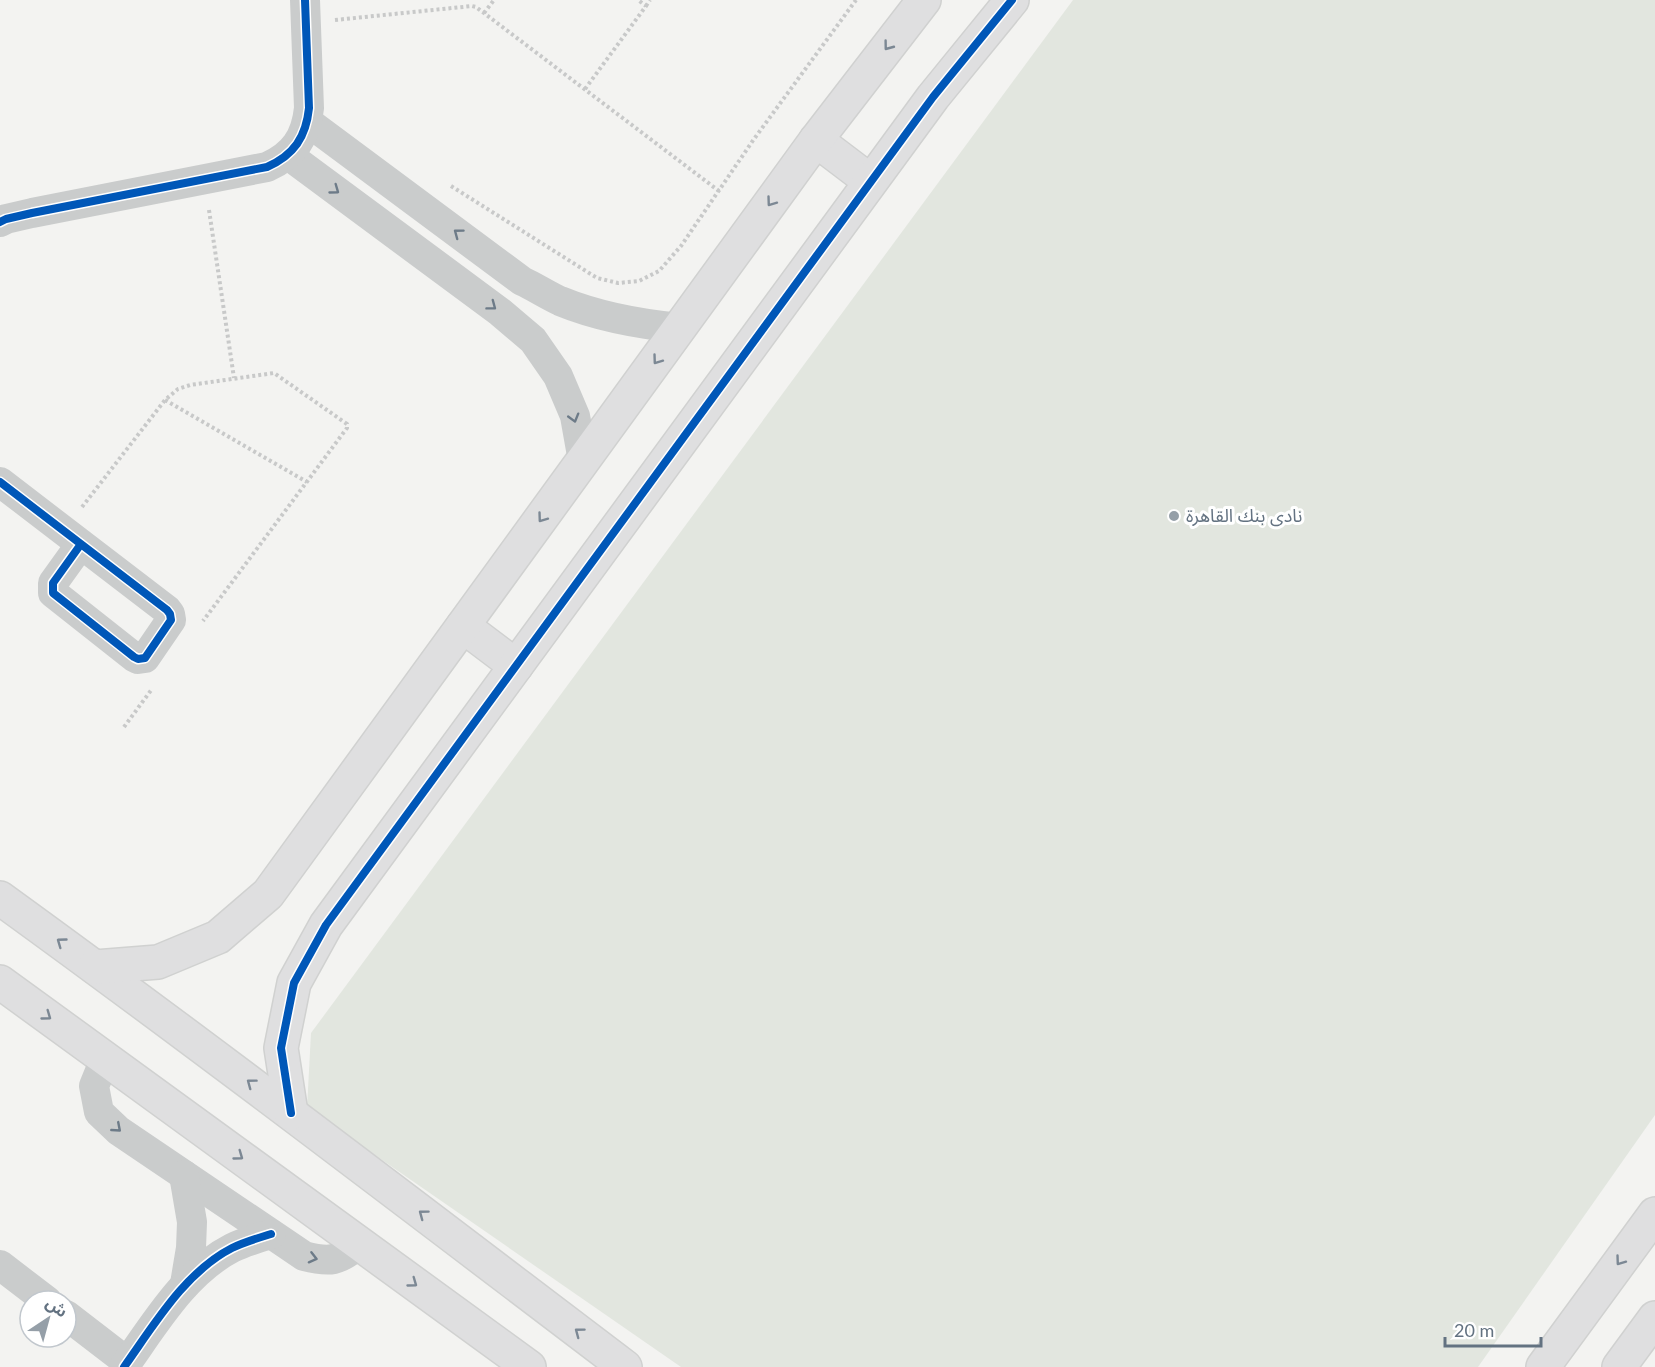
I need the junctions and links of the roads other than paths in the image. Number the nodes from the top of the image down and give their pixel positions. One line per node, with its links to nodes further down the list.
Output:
1 (924, 0): 5 (street, one-way to 5)
2 (1012, 0): 7 (street)
3 (306, 11): 4 (street)
4 (308, 122): 6 (street); 9 (street, one-way to 4)
5 (816, 140): 7 (street); 9 (street, one-way to 9)
6 (288, 155): 8 (street); 10 (street, one-way to 10)
7 (870, 181): 14 (street)
8 (0, 222)
9 (680, 328): 10 (street, one-way to 10)
10 (583, 461): 13 (street, one-way to 13)
11 (0, 482): 12 (street)
12 (72, 537)
13 (463, 626): 14 (street); 16 (street)
14 (516, 666): 19 (street)
15 (0, 898): 16 (street, one-way to 15)
16 (95, 967): 19 (street, one-way to 16)
17 (0, 982): 18 (street, one-way to 18)
18 (105, 1059): 20 (street, one-way to 20); 23 (street, one-way to 23)
19 (291, 1113): 32 (street, one-way to 19)
20 (184, 1175): 22 (street); 25 (street)
21 (1655, 1214): 33 (street, one-way to 33)
22 (271, 1234): 23 (street, one-way to 23); 25 (street)
23 (360, 1244): 31 (street, one-way to 31)
24 (0, 1265): 26 (street)
25 (185, 1284): 30 (street)
26 (31, 1289)
27 (1655, 1318): 29 (street)
28 (78, 1325): 30 (street)
29 (1636, 1355)
30 (126, 1364)
31 (529, 1367)
32 (625, 1367)
33 (1543, 1367)

